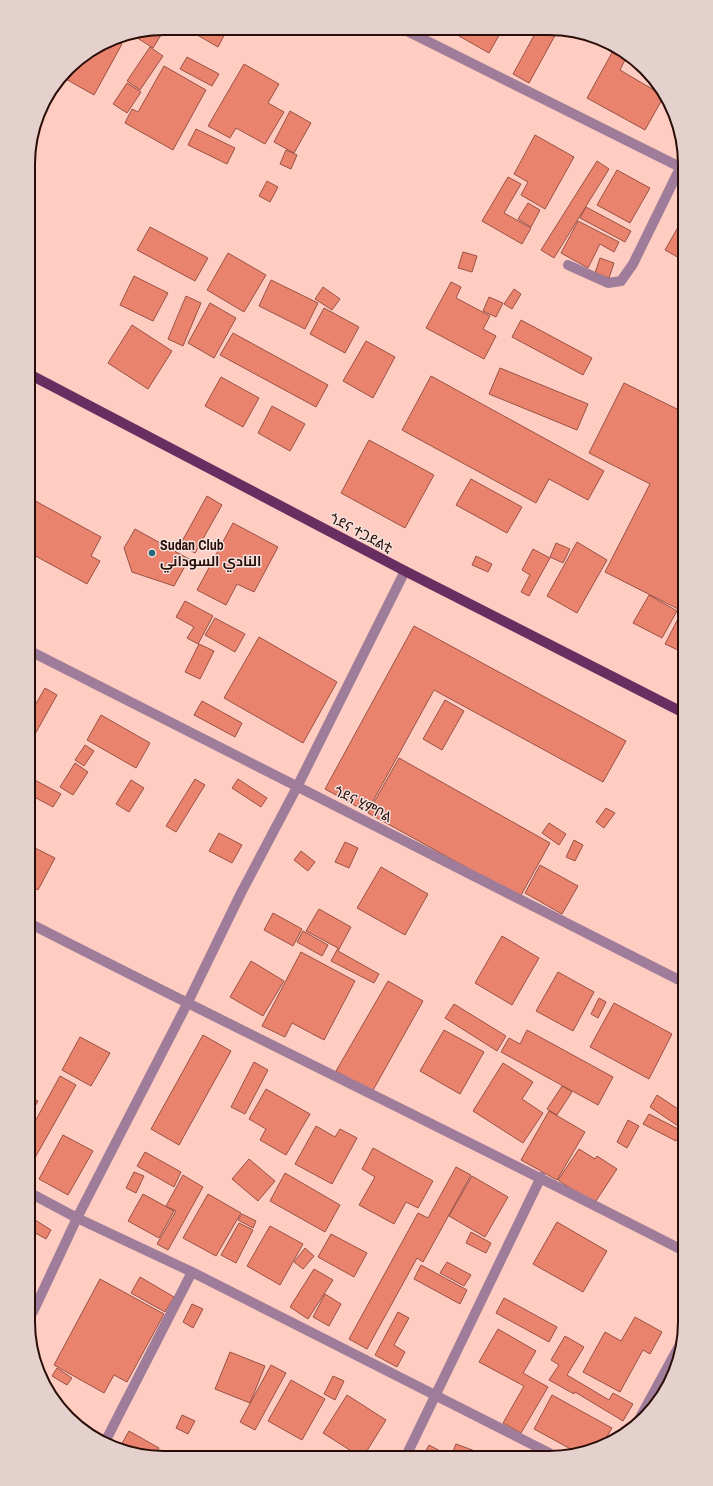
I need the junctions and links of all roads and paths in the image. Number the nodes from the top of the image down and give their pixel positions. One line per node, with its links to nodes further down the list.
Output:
1 (425, 35): 2 (street)
2 (678, 167)
3 (678, 172): 4 (street)
4 (568, 265)
5 (35, 377): 6 (main road, ጎደና ተጋደልቲ)
6 (405, 571): 8 (main road, ጎደና ተጋደልቲ); 9 (street)
7 (35, 654): 9 (street, ጎደና ሂምቦል)
8 (678, 710)
9 (297, 787): 11 (street, ጎደና ሂምቦል); 12 (street)
10 (35, 926): 12 (street)
11 (678, 979)
12 (187, 1004): 13 (street); 15 (street)
13 (541, 1177): 16 (street); 20 (street)
14 (35, 1196): 15 (street)
15 (77, 1218): 17 (street); 18 (street)
16 (678, 1248)
17 (192, 1272): 20 (street); 22 (street)
18 (35, 1306)
19 (674, 1355): 21 (street)
20 (436, 1396): 23 (street); 24 (street)
21 (646, 1407)
22 (107, 1438)
23 (408, 1451)
24 (543, 1451)

